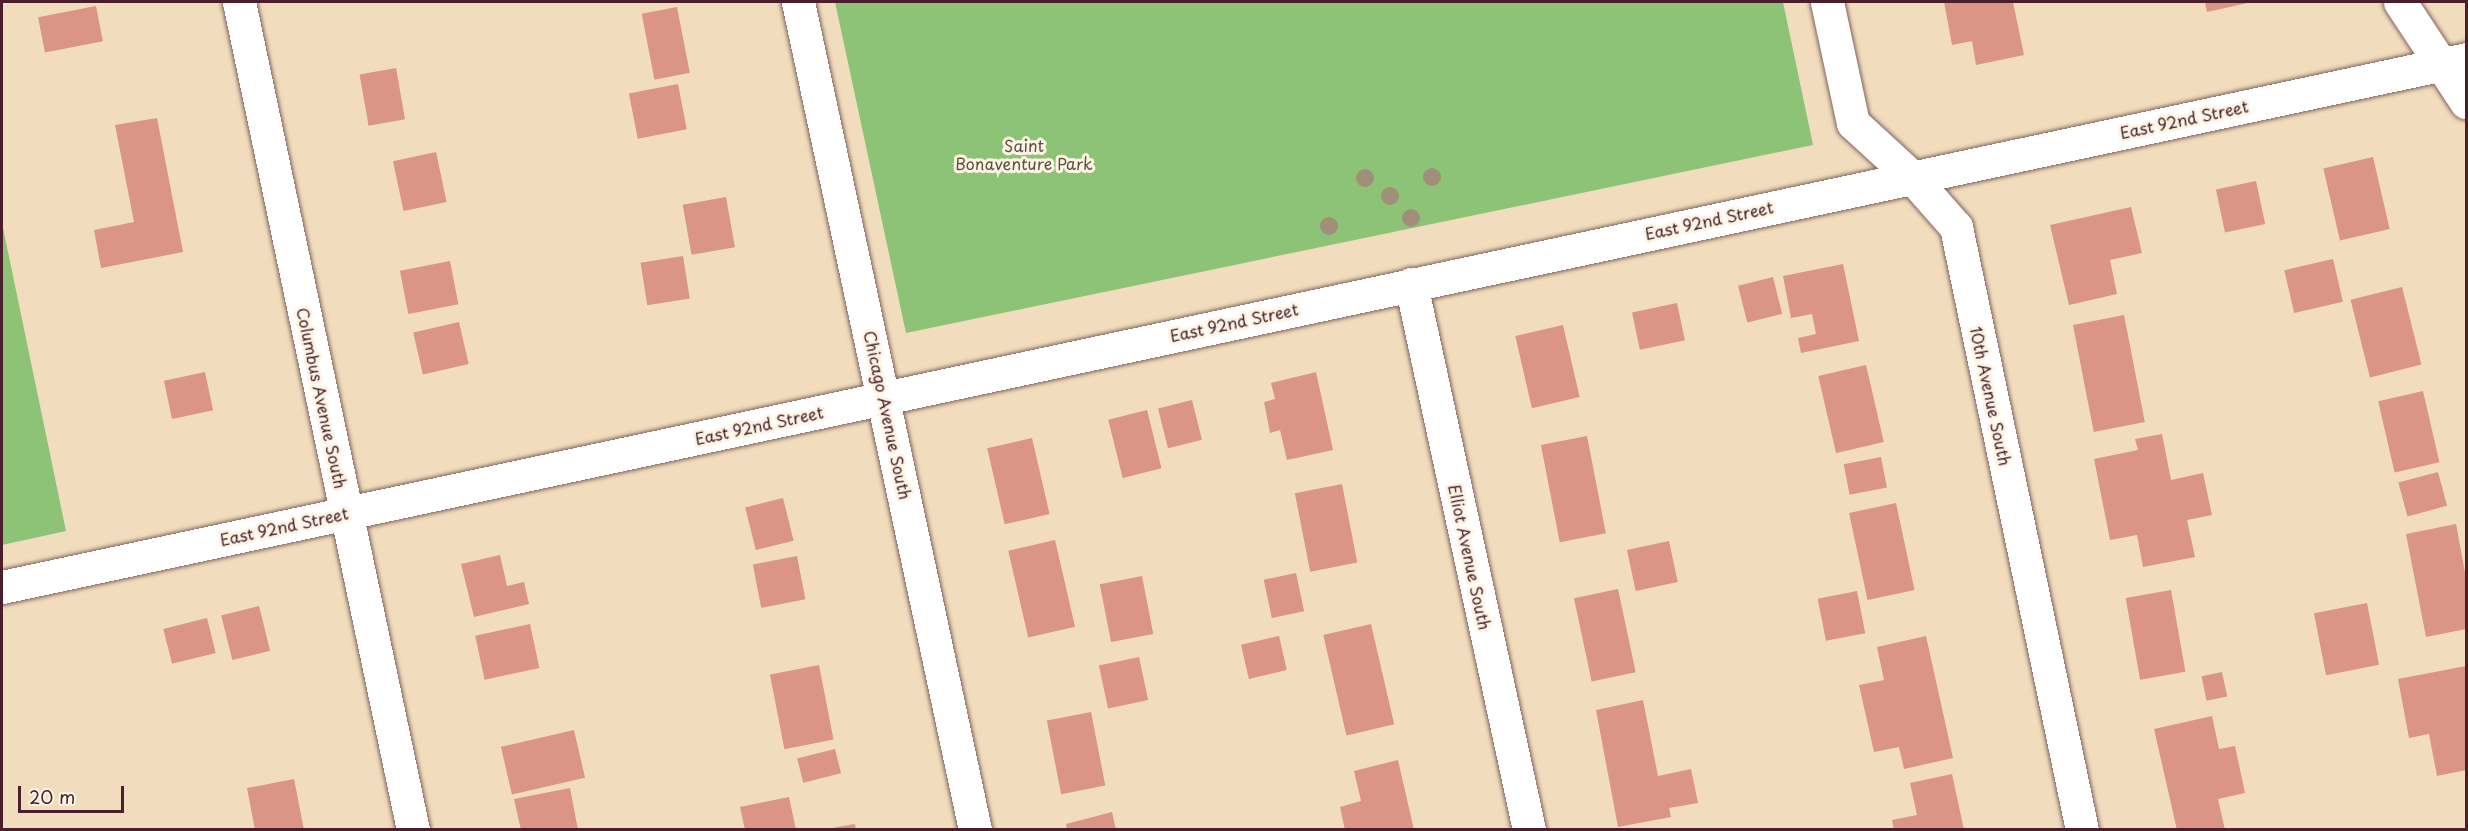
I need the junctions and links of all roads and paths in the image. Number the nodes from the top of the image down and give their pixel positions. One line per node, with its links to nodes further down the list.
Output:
1 (239, 2): 10 (street, Columbus Avenue South)
2 (798, 2): 9 (street, Chicago Avenue South)
3 (1827, 2): 7 (street, 10th Avenue South)
4 (2400, 2): 5 (street)
5 (2454, 62): 6 (street); 7 (street, East 92nd Street)
6 (2466, 102)
7 (1912, 177): 8 (street, East 92nd Street); 15 (street, 10th Avenue South)
8 (1411, 284): 9 (street, East 92nd Street); 14 (street, Elliot Avenue South)
9 (885, 398): 10 (street, East 92nd Street); 13 (street, Chicago Avenue South)
10 (346, 513): 11 (street, East 92nd Street); 12 (street, Columbus Avenue South)
11 (2, 587)
12 (413, 830)
13 (975, 830)
14 (1528, 830)
15 (2082, 830)

